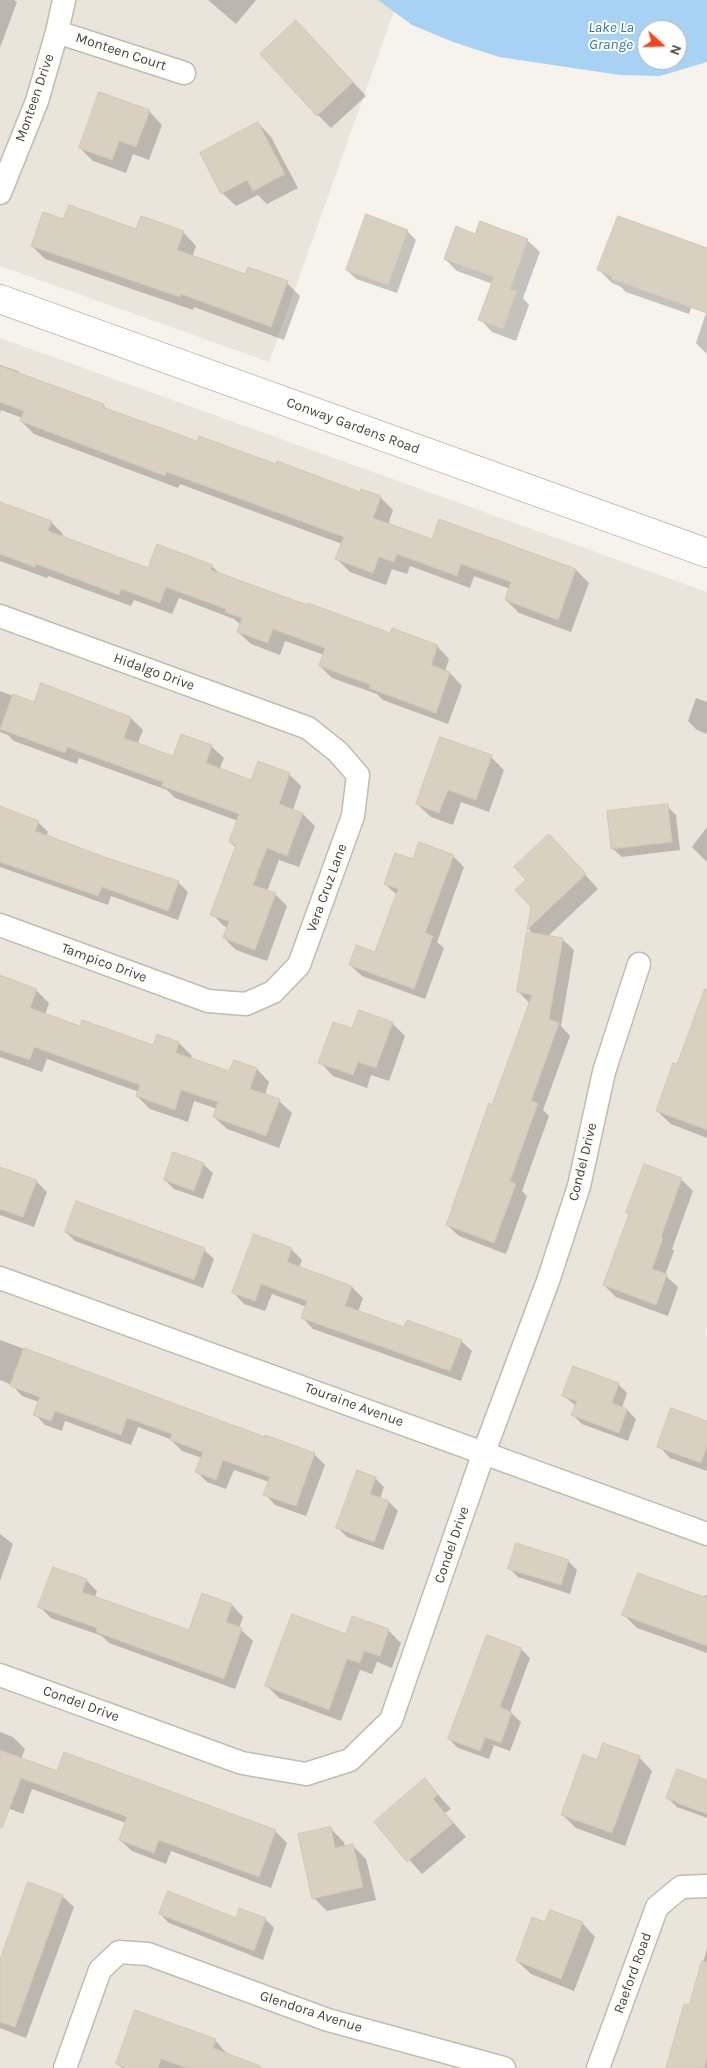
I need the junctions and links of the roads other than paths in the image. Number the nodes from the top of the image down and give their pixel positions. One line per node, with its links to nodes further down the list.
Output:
1 (64, 0): 2 (street, Monteen Drive)
2 (57, 32): 3 (street, Monteen Court); 4 (street, Monteen Drive)
3 (184, 73)
4 (0, 193)
5 (0, 299): 6 (street, Conway Gardens Road)
6 (707, 553)
7 (0, 616): 8 (street, Hidalgo Drive)
8 (308, 728): 11 (street, Vera Cruz Lane)
9 (0, 925): 11 (street, Tampico Drive)
10 (639, 964): 13 (street, Condel Drive)
11 (208, 1001)
12 (0, 1278): 13 (street, Touraine Avenue)
13 (484, 1452): 14 (street, Touraine Avenue); 15 (street, Condel Drive)
14 (707, 1534)
15 (0, 1675)
16 (707, 1886): 19 (street, Raeford Road)
17 (65, 2068): 18 (street, Glendora Avenue)
18 (504, 2068)
19 (598, 2068)

